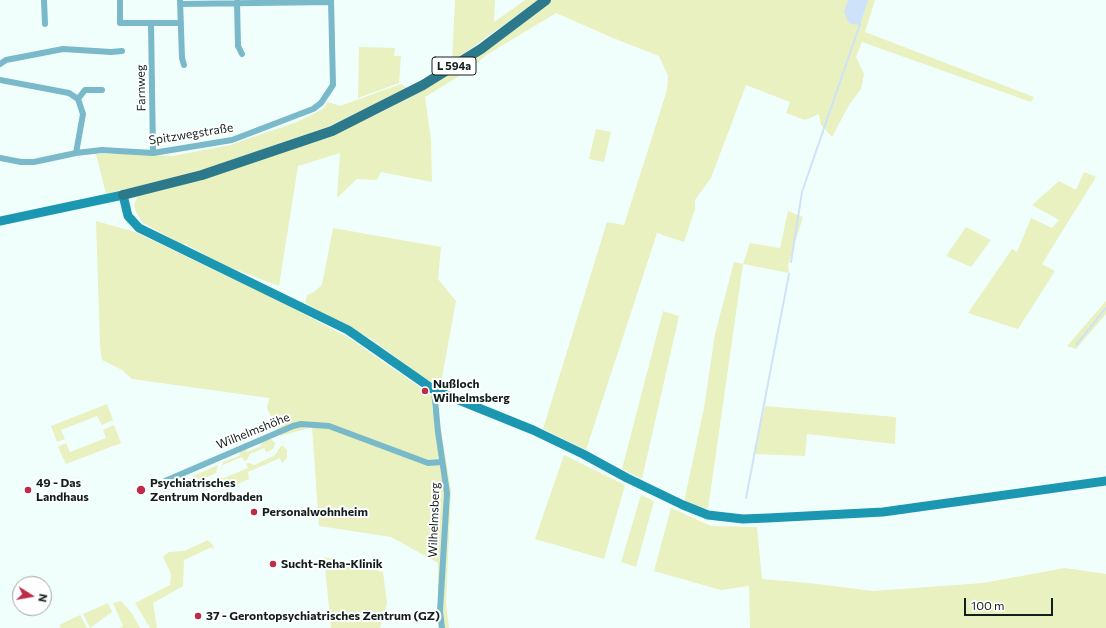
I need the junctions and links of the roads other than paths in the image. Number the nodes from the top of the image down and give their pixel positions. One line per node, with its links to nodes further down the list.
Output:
1 (44, 0): 10 (street)
2 (120, 0): 8 (street)
3 (546, 0): 21 (main road, L 594a)
4 (255, 1): 5 (street); 7 (street)
5 (331, 1): 19 (street, Spitzwegstraße)
6 (180, 2): 7 (street); 9 (street)
7 (236, 2): 12 (street)
8 (151, 23): 9 (street); 19 (street, Farnweg)
9 (181, 23): 14 (street)
10 (45, 24)
11 (122, 51): 13 (street)
12 (242, 54)
13 (0, 64)
14 (184, 65)
15 (0, 80): 17 (street)
16 (102, 90): 17 (street)
17 (78, 99): 18 (street)
18 (76, 153): 19 (street, Spitzwegstraße); 20 (street, Spitzwegstraße)
19 (153, 153)
20 (0, 158)
21 (123, 194): 22 (main road); 23 (main road)
22 (0, 221)
23 (434, 390): 24 (street, Wilhelmsberg); 26 (main road)
24 (442, 462): 25 (street, Wilhelmshöhe); 27 (street, Wilhelmsberg)
25 (165, 481)
26 (1106, 481)
27 (442, 628)

